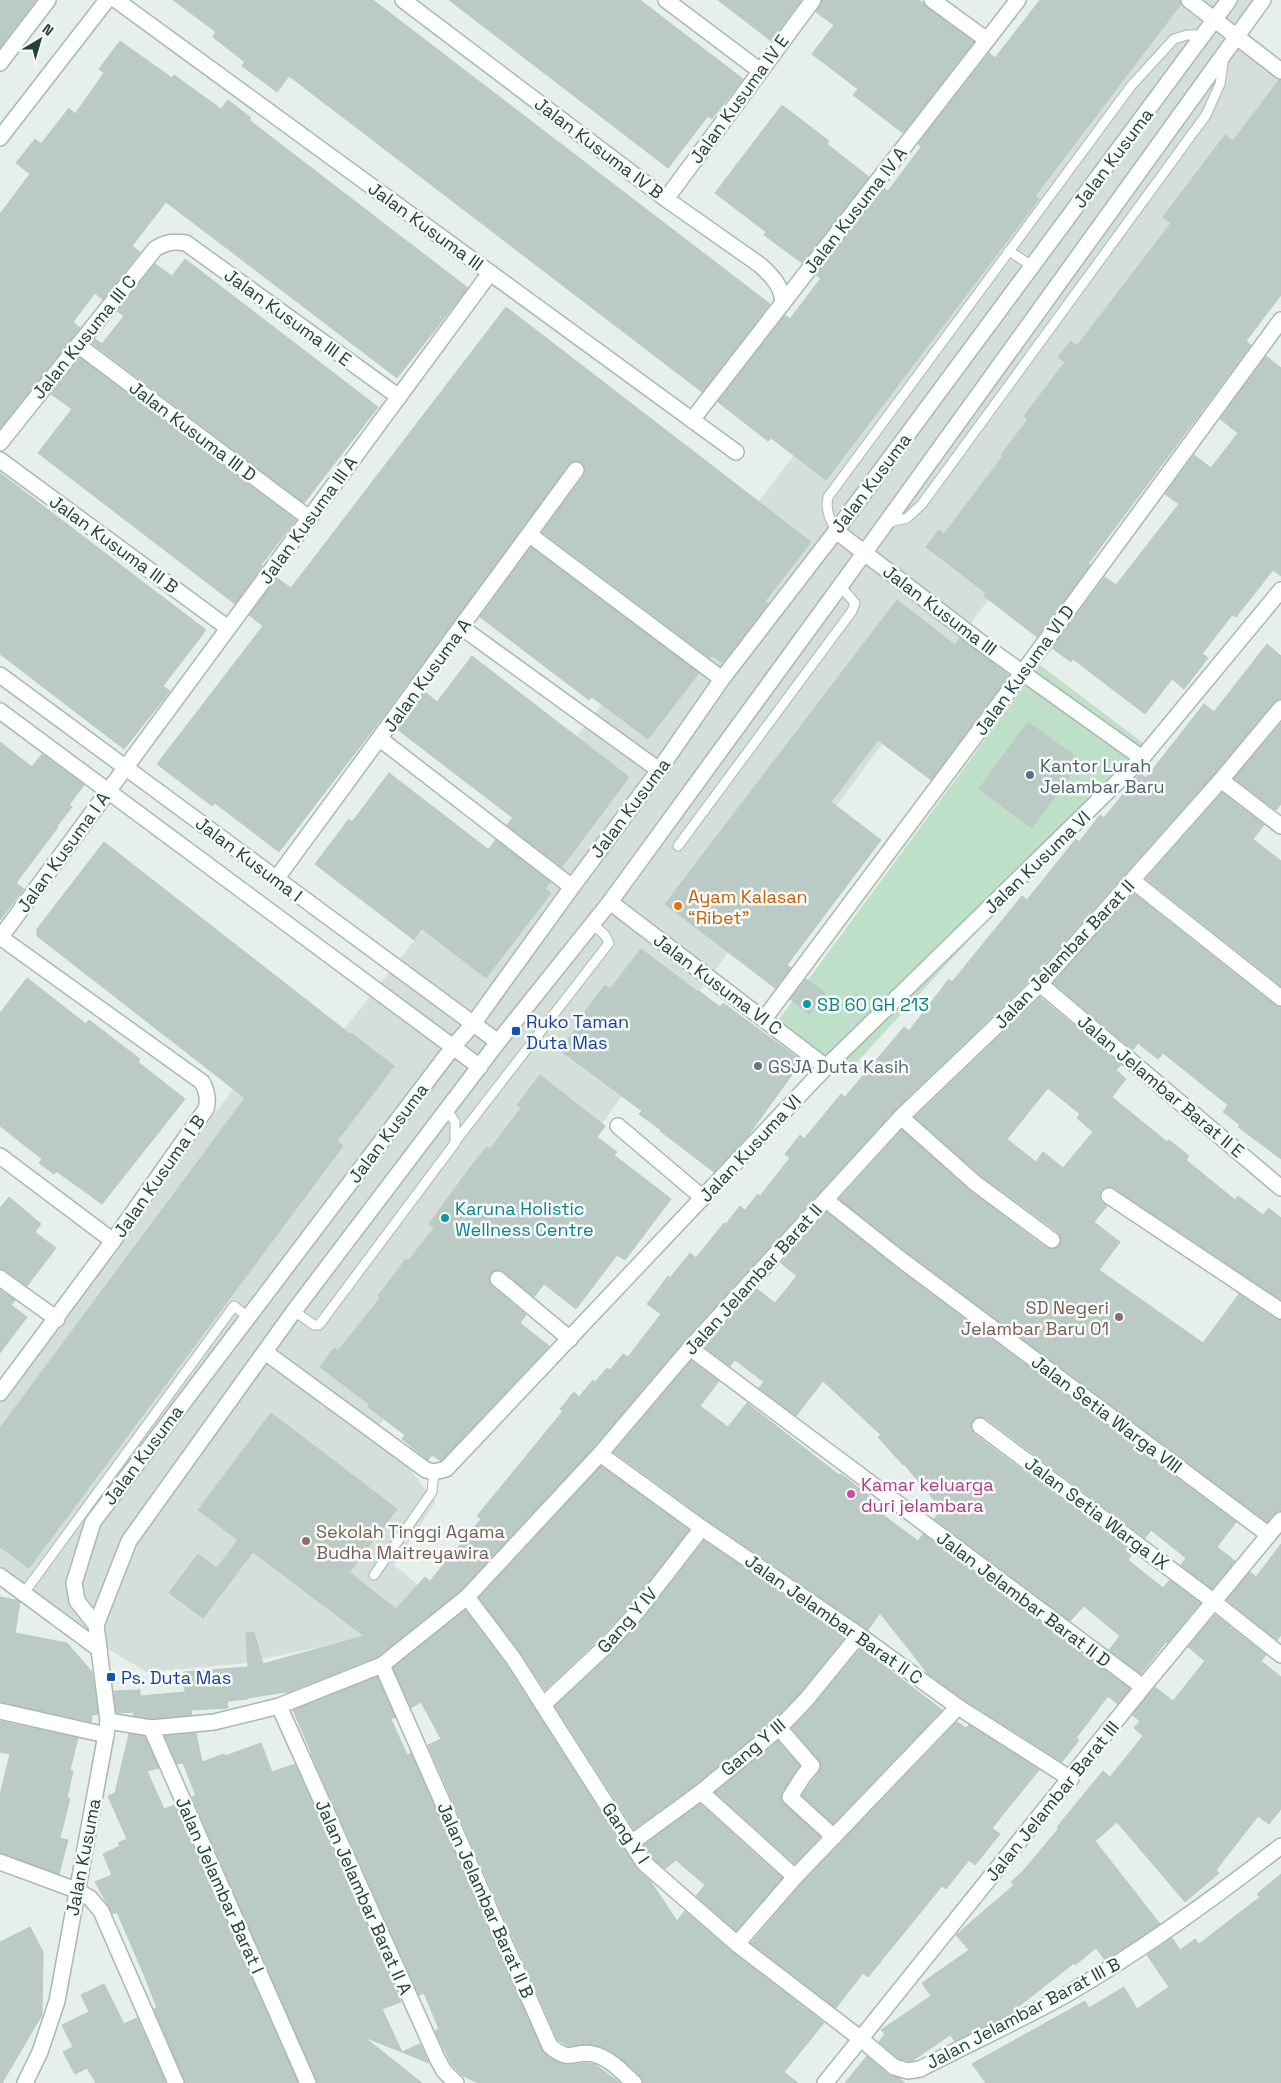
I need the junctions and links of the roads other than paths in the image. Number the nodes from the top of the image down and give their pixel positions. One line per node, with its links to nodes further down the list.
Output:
1 (48, 0): 17 (street)
2 (106, 0): 20 (street)
3 (116, 0): 25 (street, Jalan Kusuma III)
4 (403, 0): 21 (street, Jalan Kusuma IV B)
5 (666, 0): 18 (street)
6 (812, 0): 18 (street, Jalan Kusuma IV E)
7 (932, 0): 15 (street)
8 (1018, 0): 15 (street, Jalan Kusuma IV A)
9 (1189, 0): 12 (street)
10 (1229, 0): 12 (street, Jalan Kusuma)
11 (1263, 0): 14 (street, Jalan Kusuma)
12 (1214, 20): 13 (street, Jalan Kusuma); 14 (street)
13 (1203, 35): 23 (lane); 24 (street, Jalan Kusuma)
14 (1237, 37): 16 (street, Jalan Kusuma); 19 (street)
15 (987, 40): 27 (street, Jalan Kusuma IV A)
16 (1225, 52): 26 (street, Jalan Kusuma); 28 (lane)
17 (1, 59)
18 (759, 70): 21 (street, Jalan Kusuma IV E)
19 (1281, 71)
20 (0, 138)
21 (666, 199): 27 (street, Jalan Kusuma IV B)
22 (175, 241): 30 (street, Jalan Kusuma III C); 31 (street, Jalan Kusuma III E)
23 (1009, 250): 24 (lane); 39 (lane)
24 (1032, 266): 39 (street, Jalan Kusuma)
25 (490, 273): 31 (street, Jalan Kusuma III A); 32 (street, Jalan Kusuma III)
26 (1054, 290): 28 (lane); 38 (street, Jalan Kusuma)
27 (783, 303): 32 (street, Jalan Kusuma IV A)
28 (1070, 303): 38 (lane)
29 (1281, 320): 46 (street, Jalan Kusuma VI D)
30 (78, 345): 33 (street, Jalan Kusuma III C); 37 (street, Jalan Kusuma III D)
31 (398, 397): 37 (street, Jalan Kusuma III A)
32 (692, 420): 34 (street, Jalan Kusuma III)
33 (0, 443)
34 (736, 452)
35 (0, 460): 45 (street, Jalan Kusuma III B)
36 (576, 470): 40 (street, Jalan Kusuma A)
37 (309, 518): 45 (street, Jalan Kusuma III A)
38 (885, 524): 41 (street, Jalan Kusuma)
39 (836, 531): 41 (street, Jalan Kusuma III); 48 (street, Jalan Kusuma)
40 (530, 535): 44 (street, Jalan Kusuma A); 48 (street)
41 (865, 552): 42 (street, Jalan Kusuma); 46 (street, Jalan Kusuma III)
42 (840, 586): 58 (lane); 62 (street, Jalan Kusuma)
43 (1281, 590): 52 (street, Jalan Kusuma VI)
44 (461, 627): 51 (street, Jalan Kusuma A); 54 (street)
45 (228, 628): 53 (street, Jalan Kusuma III A)
46 (1023, 672): 52 (street, Jalan Kusuma III); 67 (street, Jalan Kusuma VI D)
47 (0, 675): 53 (street, Jalan Kusuma I)
48 (722, 679): 54 (street, Jalan Kusuma)
49 (1281, 708): 55 (street, Jalan Jelambar Barat II)
50 (0, 711): 56 (street, Jalan Kusuma I)
51 (380, 739): 59 (street, Jalan Kusuma A); 61 (street)
52 (1142, 758): 72 (street, Jalan Kusuma VI)
53 (125, 766): 56 (street, Jalan Kusuma I A); 59 (street, Jalan Kusuma I)
54 (659, 770): 61 (street, Jalan Kusuma)
55 (1221, 780): 57 (street); 60 (street, Jalan Jelambar Barat II)
56 (108, 790): 64 (street, Jalan Kusuma I A); 70 (street, Jalan Kusuma I)
57 (1281, 826)
58 (678, 846)
59 (276, 879): 68 (street, Jalan Kusuma I)
60 (1133, 881): 65 (street, Jalan Jelambar Barat II); 66 (street)
61 (572, 887): 68 (street, Jalan Kusuma)
62 (610, 902): 63 (street, Jalan Kusuma); 67 (street, Jalan Kusuma VI C)
63 (592, 924): 69 (street, Jalan Kusuma); 76 (lane)
64 (0, 938): 83 (street, Jalan Kusuma I B)
65 (1040, 984): 74 (street, Jalan Jelambar Barat II); 78 (street, Jalan Jelambar Barat II E)
66 (1281, 998)
67 (764, 1019): 72 (street, Jalan Kusuma VI C)
68 (472, 1024): 69 (street, Jalan Kusuma I); 70 (street, Jalan Kusuma)
69 (498, 1042): 71 (street, Jalan Kusuma)
70 (453, 1047): 71 (street, Jalan Kusuma I); 88 (street, Jalan Kusuma)
71 (480, 1066): 73 (street, Jalan Kusuma)
72 (826, 1067): 80 (street, Jalan Kusuma VI)
73 (447, 1110): 76 (lane); 86 (street, Jalan Kusuma)
74 (901, 1117): 81 (street, Jalan Jelambar Barat II); 82 (street)
75 (618, 1126): 80 (street)
76 (455, 1143): 86 (lane)
77 (0, 1156): 83 (street)
78 (1281, 1188)
79 (1109, 1196): 87 (street)
80 (703, 1198): 90 (street, Jalan Kusuma VI)
81 (826, 1200): 91 (street, Jalan Jelambar Barat II); 99 (street, Jalan Setia Warga VIII)
82 (1052, 1240)
83 (113, 1241): 89 (street, Jalan Kusuma I B)
84 (0, 1278): 89 (street)
85 (498, 1279): 90 (street)
86 (294, 1311): 92 (street, Jalan Kusuma)
87 (1281, 1311)
88 (248, 1317): 102 (lane); 105 (street, Jalan Kusuma)
89 (57, 1318): 93 (street, Jalan Kusuma I B)
90 (570, 1339): 96 (street, Jalan Kusuma VI)
91 (690, 1348): 95 (street, Jalan Jelambar Barat II); 110 (street, Jalan Jelambar Barat II D)
92 (265, 1352): 96 (street); 105 (street, Jalan Kusuma)
93 (0, 1393)
94 (980, 1426): 104 (street, Jalan Setia Warga IX)
95 (600, 1454): 98 (street, Jalan Jelambar Barat II C); 103 (street, Jalan Jelambar Barat II)
96 (430, 1471): 100 (lane)
97 (1281, 1520): 99 (street, Jalan Jelambar Barat III)
98 (702, 1528): 106 (street, Jalan Jelambar Barat II C); 111 (street, Gang Y IV)
99 (1269, 1535): 104 (street, Jalan Jelambar Barat III)
100 (374, 1575)
101 (0, 1576): 102 (street)
102 (24, 1593): 107 (street)
103 (467, 1597): 109 (street, Jalan Jelambar Barat II); 111 (street, Gang Y I)
104 (1213, 1601): 108 (street, Jalan Setia Warga IX); 110 (street, Jalan Jelambar Barat III)
105 (96, 1624): 107 (street, Jalan Kusuma)
106 (860, 1635): 113 (street, Jalan Jelambar Barat II C); 117 (street, Gang Y III)
107 (99, 1649): 115 (street, Jalan Kusuma)
108 (1281, 1655)
109 (382, 1665): 112 (street, Jalan Jelambar Barat II); 132 (street, Jalan Jelambar Barat II B)
110 (1143, 1687): 118 (street, Jalan Jelambar Barat III)
111 (543, 1705): 121 (street, Gang Y I)
112 (279, 1706): 116 (street, Jalan Jelambar Barat II); 131 (street, Jalan Jelambar Barat II A)
113 (958, 1707): 118 (street, Jalan Jelambar Barat II C); 120 (street)
114 (0, 1711): 115 (street)
115 (107, 1728): 116 (street); 125 (street, Jalan Kusuma)
116 (151, 1728): 130 (street, Jalan Jelambar Barat I)
117 (779, 1728): 119 (street, Gang Y III); 120 (street)
118 (1071, 1779): 127 (street, Jalan Jelambar Barat III)
119 (701, 1792): 121 (street, Gang Y III); 124 (street)
120 (834, 1837): 124 (street)
121 (631, 1843): 126 (street, Gang Y I)
122 (1281, 1846): 127 (street, Jalan Jelambar Barat III B)
123 (0, 1862): 125 (street)
124 (795, 1877): 126 (street)
125 (76, 1890): 128 (street, Jalan Kusuma); 129 (street)
126 (737, 1944): 127 (street, Gang Y I)
127 (861, 2039): 133 (street, Jalan Jelambar Barat III)
128 (25, 2083)
129 (176, 2083)
130 (308, 2083)
131 (456, 2083)
132 (634, 2083)
133 (825, 2083)

